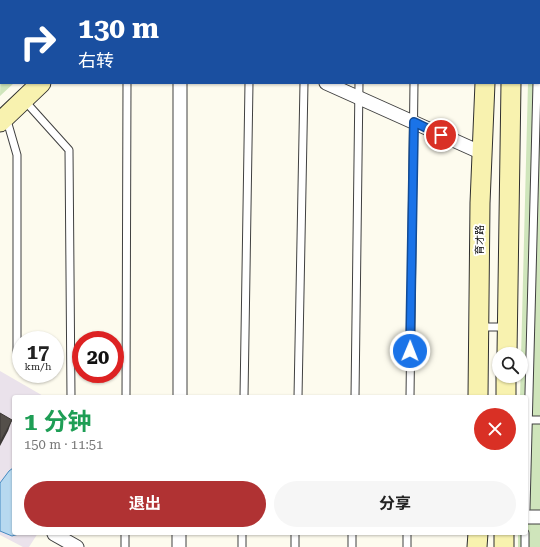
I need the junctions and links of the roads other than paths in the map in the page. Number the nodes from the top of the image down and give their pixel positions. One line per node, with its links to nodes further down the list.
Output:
1 (40, 84): 13 (street)
2 (128, 84): 23 (lane)
3 (180, 84): 24 (street)
4 (249, 84): 25 (lane)
5 (304, 84): 26 (lane)
6 (328, 84): 12 (street)
7 (360, 84): 12 (lane)
8 (414, 84): 15 (lane)
9 (485, 84): 16 (street, 育才路)
10 (511, 84): 18 (street)
11 (537, 84): 31 (lane)
12 (359, 98): 15 (street); 27 (lane)
13 (24, 100): 14 (street); 22 (lane)
14 (3, 119): 19 (lane)
15 (414, 122): 16 (street); 28 (lane)
16 (482, 154): 17 (street, 育才路)
17 (479, 327): 18 (lane); 29 (street, 育才路)
18 (507, 327): 20 (street)
19 (17, 331)
20 (507, 347)
21 (506, 383): 30 (street)
22 (71, 395)
23 (126, 395)
24 (180, 395)
25 (244, 395)
26 (298, 395)
27 (355, 395)
28 (410, 395)
29 (478, 395)
30 (506, 395)
31 (528, 395)
32 (528, 420): 33 (lane)
33 (540, 420)
34 (528, 517): 35 (street)
35 (540, 517)
36 (56, 535): 46 (street)
37 (125, 535): 47 (lane)
38 (180, 535): 48 (street)
39 (242, 535): 49 (lane)
40 (295, 535): 50 (lane)
41 (352, 535): 51 (lane)
42 (407, 535): 52 (lane)
43 (478, 535): 53 (street)
44 (504, 535): 54 (street)
45 (525, 535): 55 (lane)
46 (78, 547)
47 (125, 547)
48 (179, 547)
49 (242, 547)
50 (295, 547)
51 (352, 547)
52 (407, 547)
53 (477, 547)
54 (504, 547)
55 (525, 547)

